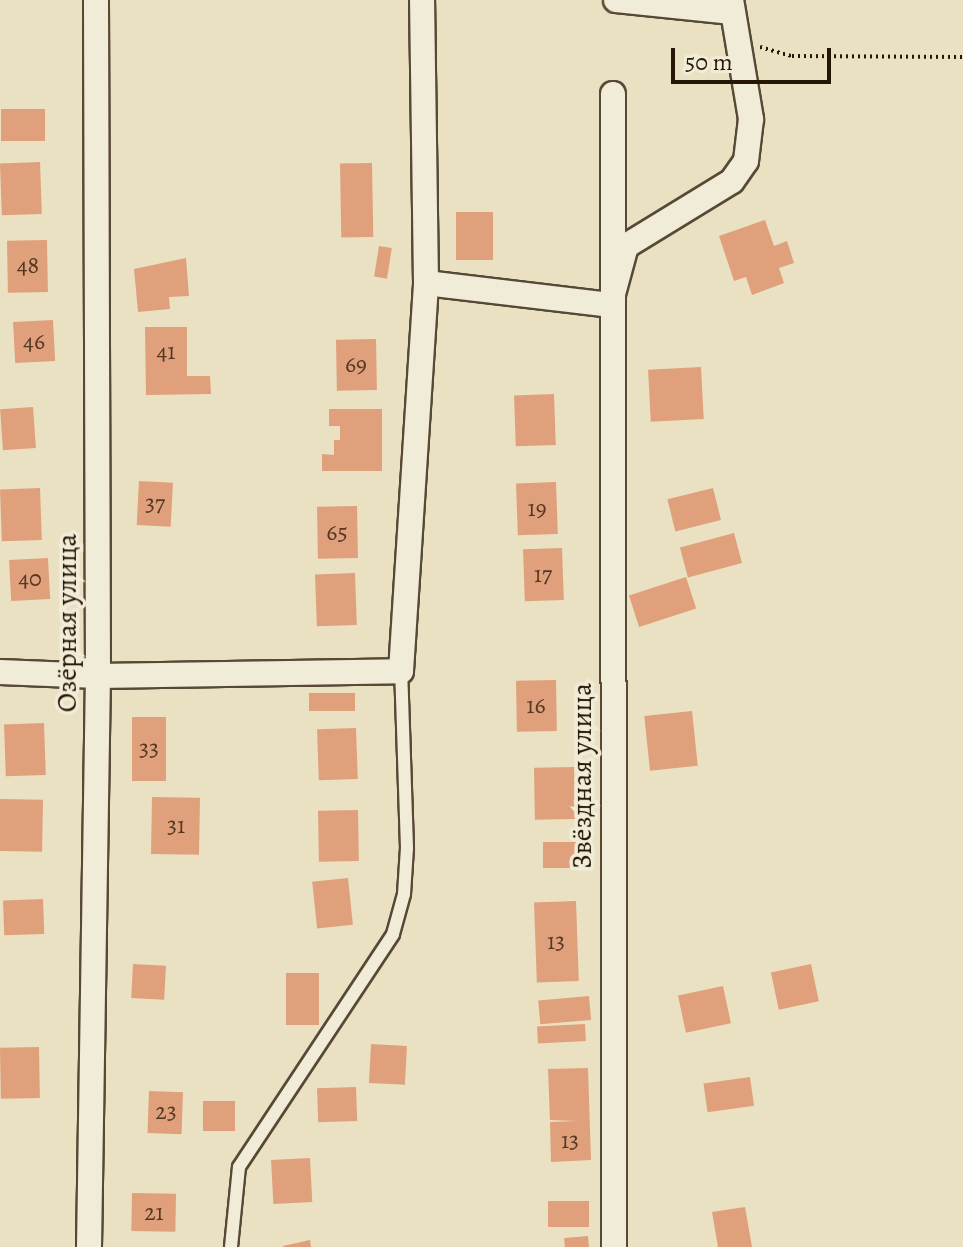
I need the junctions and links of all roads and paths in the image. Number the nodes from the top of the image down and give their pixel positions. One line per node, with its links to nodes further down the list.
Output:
1 (96, 0): 12 (street, Озёрная улица)
2 (422, 0): 8 (street)
3 (616, 0): 4 (street)
4 (731, 6): 9 (street, Звёздная улица)
5 (752, 45): 6 (path)
6 (963, 57)
7 (613, 94): 9 (street, Звёздная улица)
8 (426, 283): 9 (street); 10 (street)
9 (610, 305): 15 (street, Звёздная улица)
10 (401, 671): 12 (street); 14 (lane)
11 (0, 672): 12 (street)
12 (98, 676): 13 (street, Озёрная улица)
13 (89, 1247)
14 (231, 1247)
15 (614, 1247)

